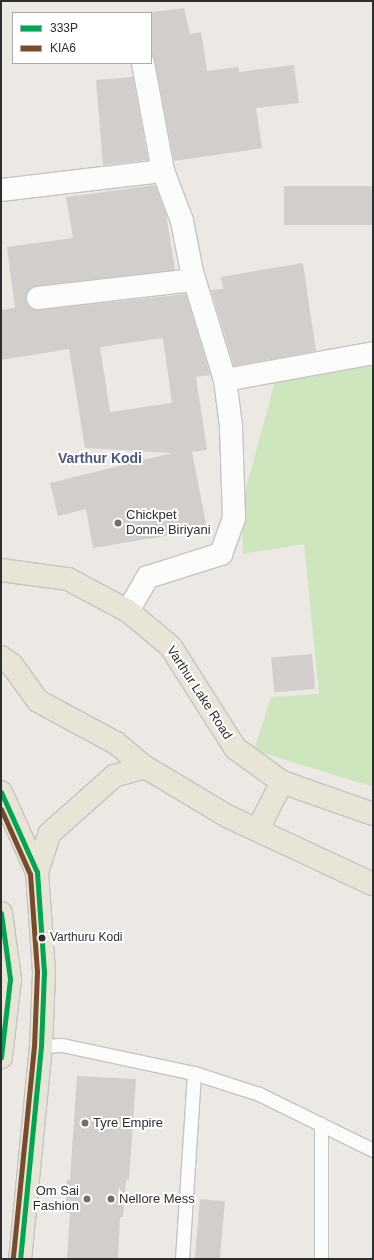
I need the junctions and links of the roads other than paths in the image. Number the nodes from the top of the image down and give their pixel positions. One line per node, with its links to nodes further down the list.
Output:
1 (142, 64): 2 (street)
2 (163, 171): 3 (street); 4 (street)
3 (1, 190)
4 (194, 280): 5 (street); 7 (street)
5 (38, 298)
6 (373, 353): 7 (street)
7 (225, 380): 9 (street)
8 (1, 570): 9 (main road, Varthur Lake Road)
9 (128, 611): 12 (main road, Varthur Lake Road)
10 (1, 657): 11 (main road)
11 (145, 767): 15 (main road); 16 (main road)
12 (282, 782): 14 (main road, Varthur Lake Road); 15 (main road)
13 (1, 792): 16 (main road)
14 (373, 814)
15 (258, 829): 17 (main road)
16 (37, 872): 19 (main road)
17 (373, 884)
18 (1, 913): 20 (main road)
19 (41, 1046): 21 (lane); 24 (main road)
20 (1, 1057)
21 (194, 1073): 22 (lane); 25 (lane)
22 (321, 1124): 23 (lane); 26 (lane)
23 (373, 1150)
24 (20, 1259)
25 (182, 1259)
26 (321, 1259)

